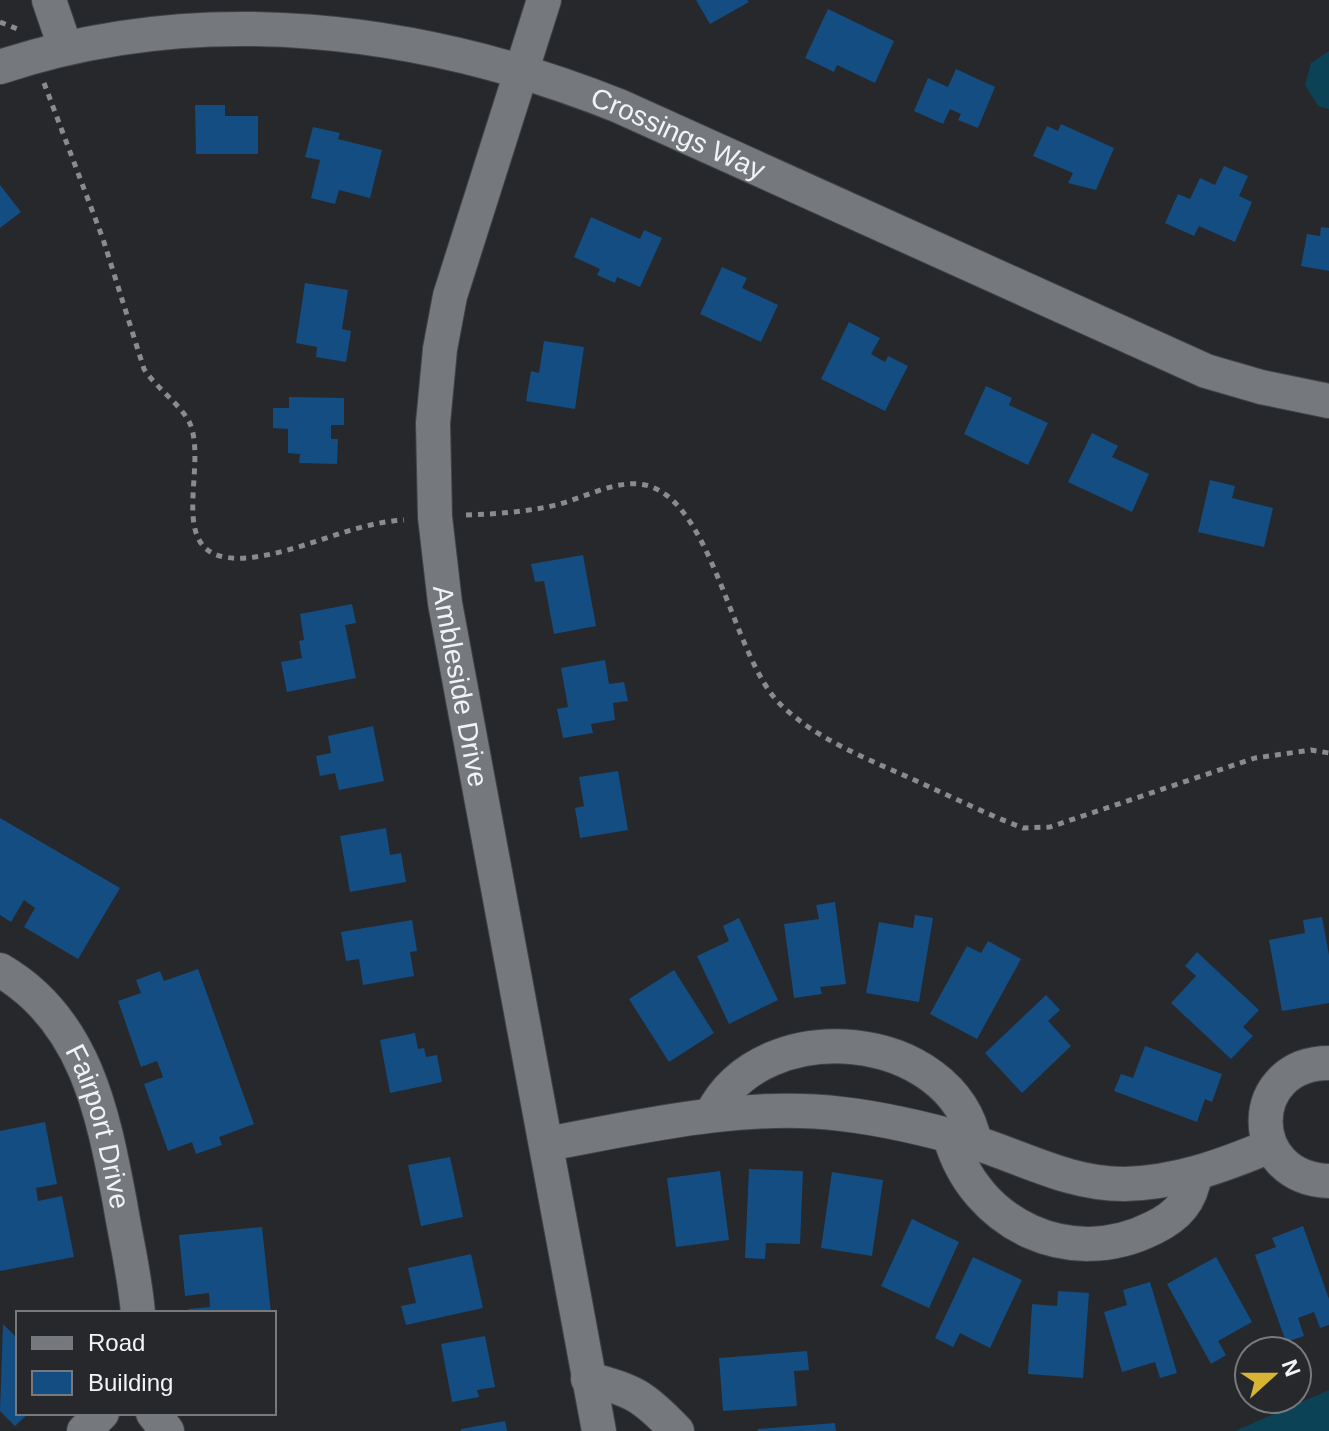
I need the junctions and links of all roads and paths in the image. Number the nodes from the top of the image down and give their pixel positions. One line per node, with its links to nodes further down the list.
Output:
1 (49, 0): 5 (street)
2 (544, 0): 7 (street, Ambleside Drive)
3 (0, 22): 4 (path)
4 (20, 30)
5 (63, 41): 6 (street, Crossings Way); 7 (street, Crossings Way)
6 (0, 67)
7 (521, 70): 9 (street, Crossings Way); 10 (street, Ambleside Drive)
8 (41, 77): 10 (path)
9 (1329, 401)
10 (435, 517): 11 (path); 16 (street, Ambleside Drive)
11 (1329, 753)
12 (0, 970): 20 (street, Fairport Drive)
13 (1329, 1063): 17 (street)
14 (711, 1115): 15 (street); 15 (street); 16 (street)
15 (962, 1140): 18 (street); 18 (street)
16 (547, 1144): 21 (street, Ambleside Drive)
17 (1270, 1146): 18 (street); 19 (street)
18 (1195, 1174)
19 (1329, 1181)
20 (138, 1311)
21 (588, 1379): 26 (street, Ambleside Drive); 27 (street)
22 (100, 1415): 24 (street)
23 (155, 1415): 25 (street)
24 (84, 1431)
25 (167, 1431)
26 (599, 1431)
27 (677, 1431)

